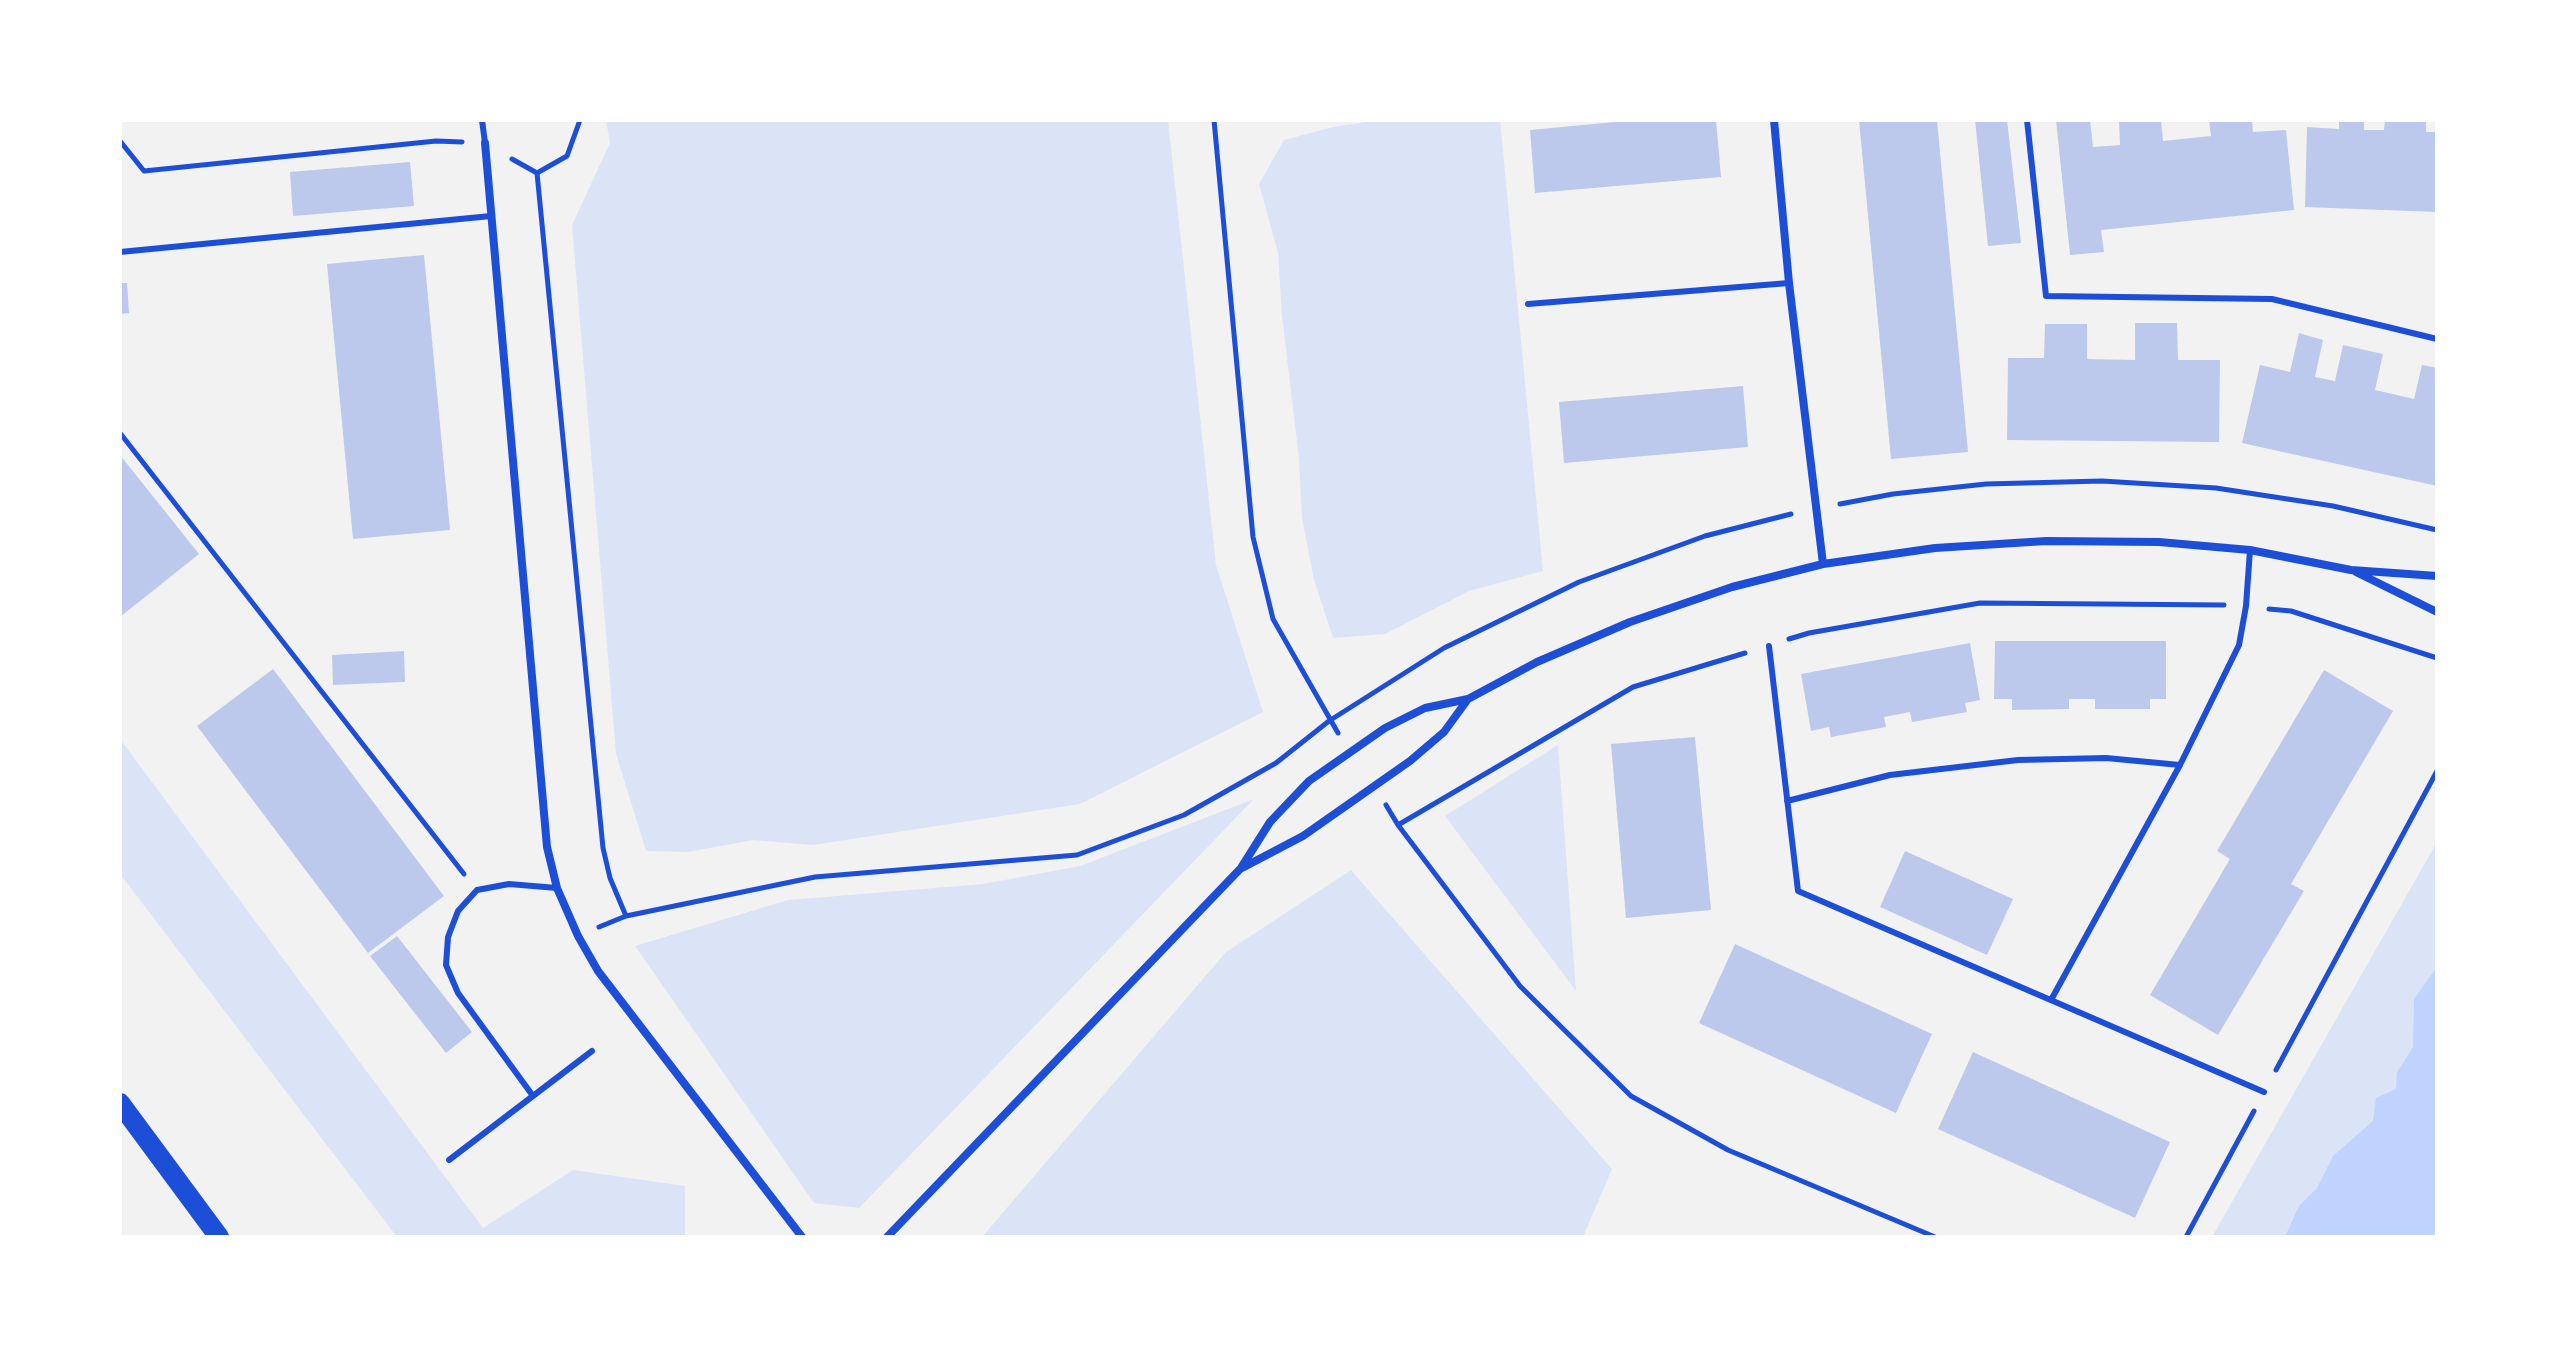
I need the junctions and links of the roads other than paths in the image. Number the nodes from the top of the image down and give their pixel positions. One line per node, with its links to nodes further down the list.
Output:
1 (482, 120): 4 (lane)
2 (1774, 120): 7 (street)
3 (2027, 120): 9 (lane)
4 (485, 143): 5 (street)
5 (491, 216): 6 (lane); 20 (street)
6 (120, 252)
7 (1789, 283): 8 (lane); 11 (street)
8 (1528, 304)
9 (2437, 339)
10 (2250, 550): 11 (street); 12 (street); 17 (lane)
11 (1823, 564): 16 (street)
12 (2351, 570): 13 (street); 14 (street)
13 (2437, 576)
14 (2437, 612)
15 (1769, 646): 18 (lane)
16 (1468, 699): 19 (street); 19 (street)
17 (2180, 765): 18 (lane); 21 (lane)
18 (1787, 801): 21 (lane)
19 (1241, 868): 29 (street)
20 (557, 888): 24 (lane); 28 (street)
21 (2051, 1000): 23 (lane)
22 (592, 1051): 24 (lane)
23 (2264, 1092)
24 (533, 1096): 26 (lane)
25 (120, 1103): 27 (main road)
26 (449, 1160)
27 (219, 1237)
28 (802, 1237)
29 (887, 1237)

